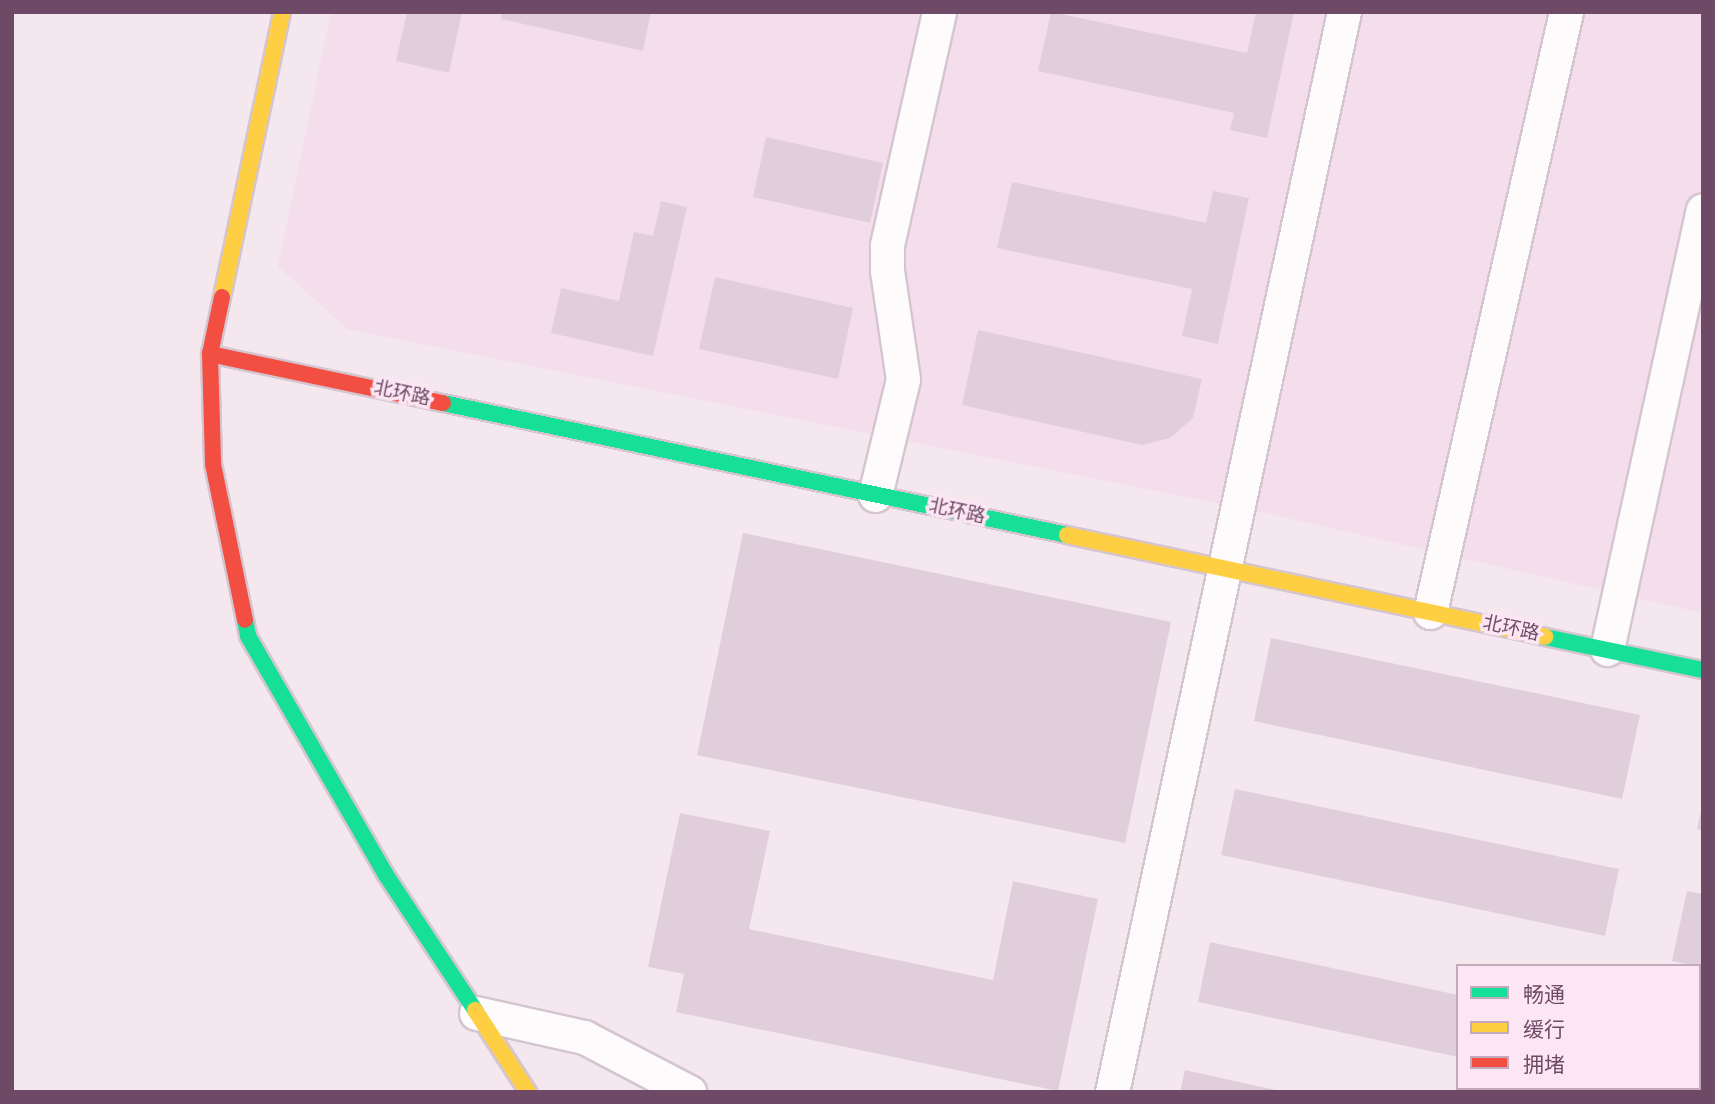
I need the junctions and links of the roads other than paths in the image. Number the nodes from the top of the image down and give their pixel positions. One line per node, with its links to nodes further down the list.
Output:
1 (282, 12): 6 (street)
2 (939, 12): 7 (street)
3 (1344, 12): 8 (street)
4 (1566, 12): 9 (street)
5 (1703, 210): 10 (street)
6 (210, 354): 7 (street, 北环路); 12 (street)
7 (875, 495): 8 (street, 北环路)
8 (1224, 568): 9 (street, 北环路); 15 (street)
9 (1430, 612): 10 (street, 北环路)
10 (1607, 649): 11 (street, 北环路)
11 (1703, 670)
12 (476, 1013): 13 (street); 14 (street)
13 (528, 1092)
14 (689, 1092)
15 (1112, 1092)

